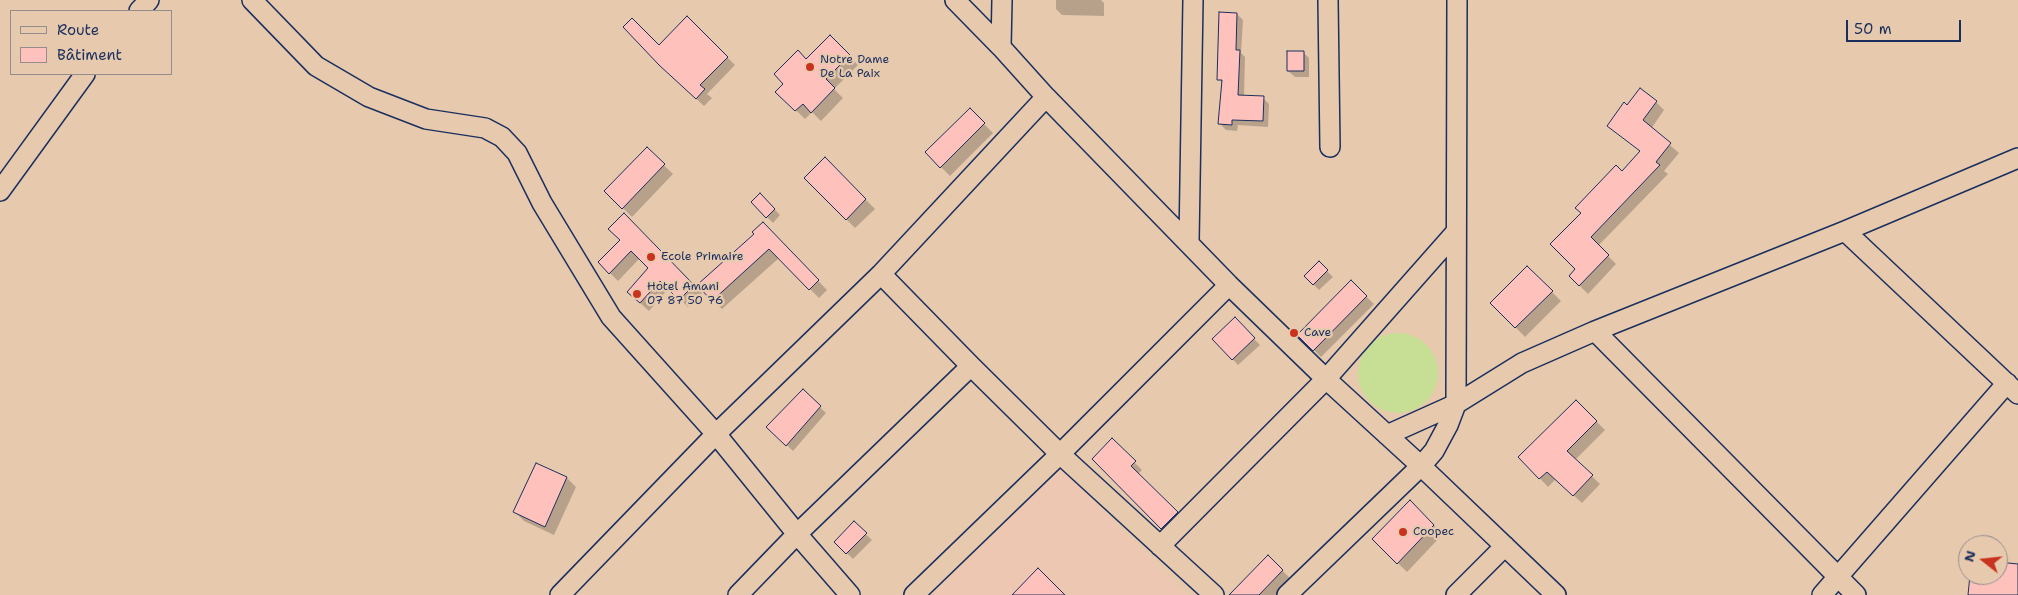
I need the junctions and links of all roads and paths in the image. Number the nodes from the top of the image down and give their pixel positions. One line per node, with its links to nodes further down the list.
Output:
1 (148, 0): 8 (street)
2 (252, 0): 25 (street)
3 (955, 0): 9 (street)
4 (1002, 0): 9 (street)
5 (1193, 0): 17 (street)
6 (1328, 0): 12 (street)
7 (1457, 0): 16 (street)
8 (140, 10)
9 (1001, 47): 11 (street)
10 (84, 75): 14 (street)
11 (1046, 97): 17 (street); 18 (street)
12 (1330, 147)
13 (2018, 158): 15 (street)
14 (0, 190)
15 (1845, 230): 20 (street); 23 (street)
16 (1455, 233): 22 (street); 24 (street)
17 (1189, 242): 19 (street)
18 (881, 274): 21 (street); 25 (street)
19 (1230, 285): 22 (street); 27 (street)
20 (1595, 331): 24 (street); 32 (street)
21 (971, 366): 27 (street); 29 (street)
22 (1326, 379): 26 (street); 30 (street)
23 (2013, 389): 32 (street)
24 (1456, 404): 26 (street); 28 (street)
25 (716, 434): 29 (street); 33 (street)
26 (1387, 435): 28 (street)
27 (1060, 454): 30 (street); 36 (street)
28 (1421, 466): 31 (street); 38 (street)
29 (797, 534): 34 (street); 35 (street)
30 (1160, 546): 37 (street)
31 (1505, 546): 39 (street); 40 (street)
32 (1838, 578): 41 (street); 42 (street)
33 (560, 595)
34 (738, 595)
35 (850, 595)
36 (914, 595)
37 (1214, 595)
38 (1287, 595)
39 (1456, 595)
40 (1556, 595)
41 (1822, 595)
42 (1856, 595)

